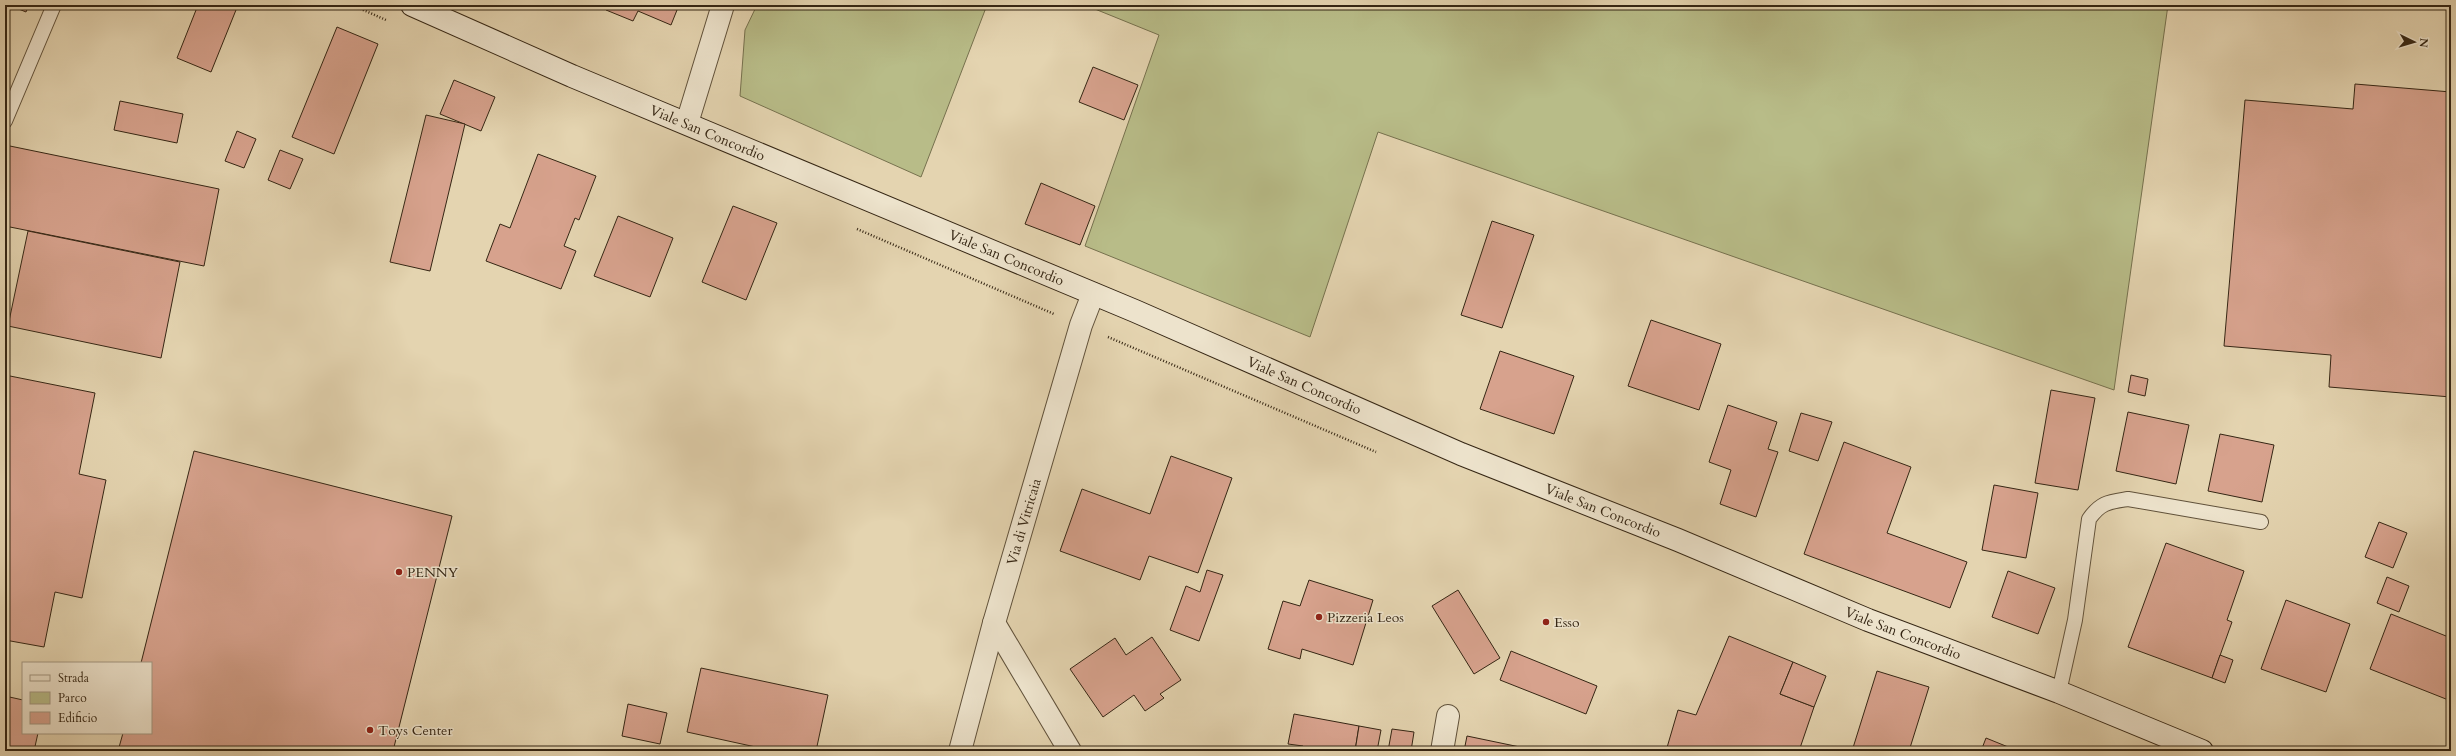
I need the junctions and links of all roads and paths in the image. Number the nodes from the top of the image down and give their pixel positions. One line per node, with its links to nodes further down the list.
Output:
1 (54, 5): 4 (lane)
2 (412, 5): 5 (main road, Viale San Concordio)
3 (723, 5): 5 (main road)
4 (5, 121)
5 (687, 123): 6 (main road, Viale San Concordio)
6 (1093, 294): 8 (main road, Via di Vitricaia); 9 (main road, Viale San Concordio)
7 (2261, 522): 9 (lane)
8 (994, 624): 11 (main road, Via di Vitricaia); 12 (main road)
9 (2059, 692): 14 (main road, Viale San Concordio)
10 (1448, 716): 13 (main road)
11 (960, 751)
12 (1070, 751)
13 (1442, 751)
14 (2202, 751)

